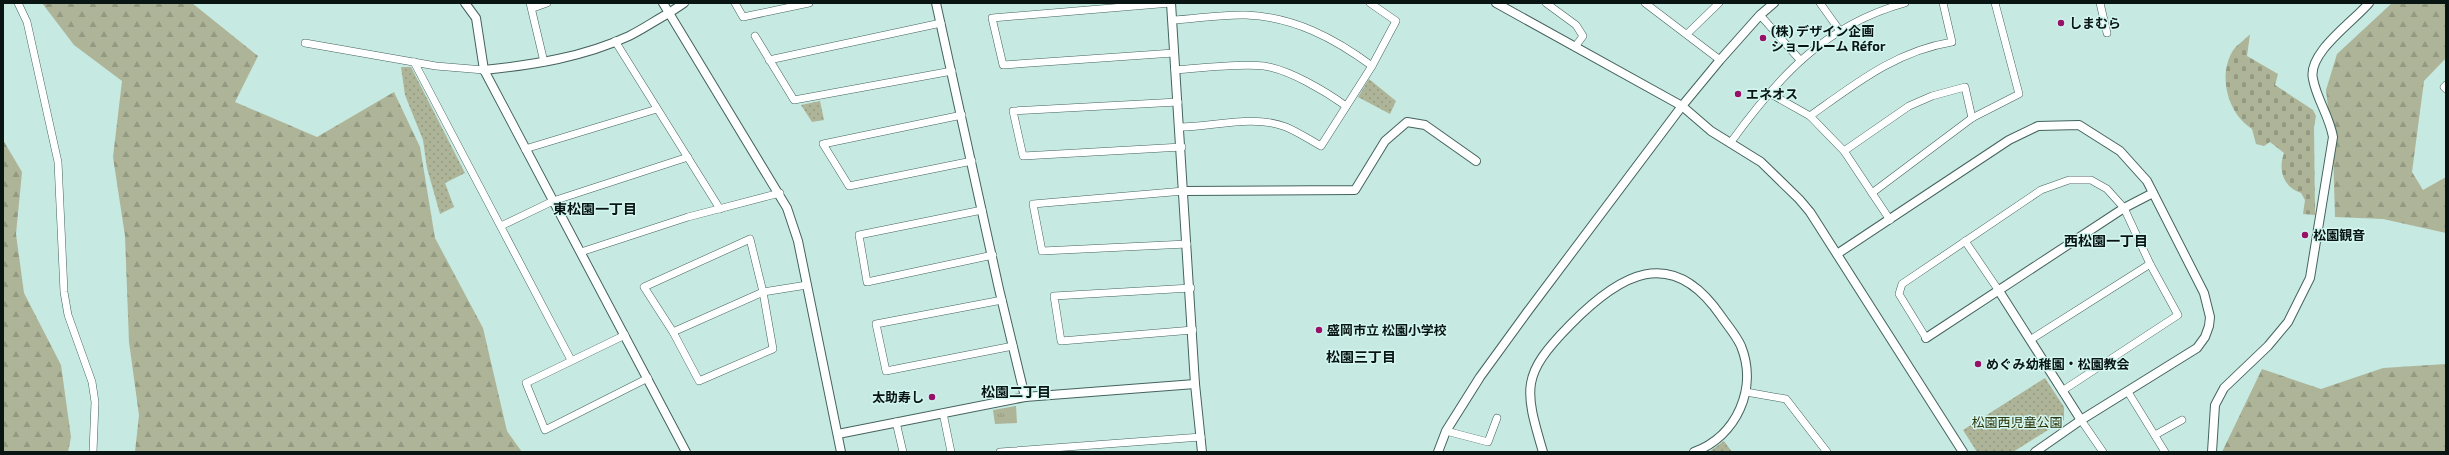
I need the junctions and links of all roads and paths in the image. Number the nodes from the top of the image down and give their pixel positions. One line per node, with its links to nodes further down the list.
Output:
1 (18, 3): 105 (street)
2 (464, 3): 41 (street)
3 (547, 3): 22 (street)
4 (663, 3): 23 (street)
5 (684, 3): 23 (street)
6 (735, 3): 7 (street)
7 (809, 3)
8 (936, 3): 26 (street)
9 (1171, 3): 25 (street); 34 (street)
10 (1370, 3): 40 (street)
11 (1496, 3): 33 (street)
12 (1546, 3): 33 (street)
13 (1645, 3): 28 (street)
14 (1719, 3): 28 (street)
15 (1774, 3): 24 (street)
16 (1820, 3): 27 (street)
17 (1905, 3): 27 (street)
18 (1943, 3): 52 (street)
19 (1995, 3): 53 (street)
20 (2100, 3): 29 (street)
21 (2369, 3): 120 (street)
22 (532, 5): 39 (street)
23 (669, 13): 31 (street); 63 (street)
24 (1760, 15): 36 (street); 37 (street)
25 (1172, 20): 34 (street); 40 (street)
26 (941, 23): 35 (street); 43 (street)
27 (1840, 30): 37 (street)
28 (1687, 34): 36 (street)
29 (2107, 34)
30 (755, 36): 35 (street)
31 (615, 41): 39 (street); 50 (street)
32 (305, 43): 38 (street)
33 (1575, 47): 49 (street)
34 (1174, 53): 42 (street)
35 (769, 60): 43 (street)
36 (1720, 60): 49 (street)
37 (1800, 60): 46 (street)
38 (414, 62): 41 (street); 71 (street)
39 (544, 62): 41 (street)
40 (1372, 66): 48 (street)
41 (484, 70): 57 (street)
42 (1175, 70): 47 (street); 48 (street)
43 (952, 71): 51 (street)
44 (2446, 85): 45 (street)
45 (2446, 89)
46 (1771, 94): 52 (street); 55 (street)
47 (1178, 102): 54 (street); 56 (street)
48 (1346, 106): 54 (street)
49 (1682, 106): 55 (street); 101 (street)
50 (657, 109): 57 (street); 59 (street)
51 (962, 116): 60 (street); 60 (street)
52 (1810, 116): 58 (street)
53 (1972, 118): 58 (street); 64 (street)
54 (1179, 127): 56 (street)
55 (1731, 142): 75 (street)
56 (1182, 147): 62 (street)
57 (525, 149): 66 (street)
58 (1844, 151): 64 (street)
59 (688, 158): 66 (street); 68 (street)
60 (972, 161): 69 (street)
61 (1476, 161): 62 (street)
62 (1184, 191): 73 (street); 73 (street)
63 (780, 193): 68 (street); 78 (street)
64 (1872, 193): 70 (street)
65 (2153, 193): 67 (street); 70 (street); 94 (street)
66 (553, 201): 71 (street); 74 (street)
67 (2124, 208): 72 (street); 77 (street); 80 (street)
68 (720, 209): 74 (street)
69 (982, 210): 76 (street); 76 (street)
70 (1890, 220): 75 (street)
71 (501, 226): 89 (street)
72 (1965, 241): 80 (street); 86 (street)
73 (1187, 244): 79 (street)
74 (581, 252): 85 (street)
75 (1837, 254): 116 (street)
76 (993, 255): 82 (street)
77 (2150, 264): 87 (street); 92 (street)
78 (807, 285): 81 (street); 102 (street)
79 (1190, 288): 83 (street); 83 (street)
80 (1999, 291): 86 (street); 87 (street)
81 (763, 292): 84 (street); 84 (street); 84 (street)
82 (1002, 300): 88 (street); 88 (street)
83 (1193, 330): 91 (street)
84 (673, 332)
85 (625, 335): 89 (street); 90 (street)
86 (1926, 338)
87 (2030, 340): 92 (street)
88 (1013, 346): 95 (street)
89 (571, 360): 90 (street)
90 (648, 378): 106 (street)
91 (1195, 384): 95 (street); 104 (street)
92 (2062, 390): 98 (street)
93 (1746, 392): 113 (street); 114 (street); 115 (street)
94 (2128, 392): 98 (street); 103 (street)
95 (1025, 397): 96 (street)
96 (943, 413): 100 (street); 109 (street)
97 (1497, 418): 101 (street)
98 (2081, 420): 117 (street); 118 (street)
99 (2182, 420): 103 (street)
100 (896, 422): 102 (street); 108 (street)
101 (1446, 431): 112 (street)
102 (838, 434): 107 (street)
103 (2154, 436): 119 (street)
104 (1201, 438): 110 (street); 111 (street)
105 (93, 452)
106 (686, 452)
107 (841, 452)
108 (902, 452)
109 (951, 452)
110 (1000, 452)
111 (1202, 452)
112 (1438, 452)
113 (1543, 452)
114 (1694, 452)
115 (1827, 452)
116 (1963, 452)
117 (2036, 452)
118 (2103, 452)
119 (2165, 452)
120 (2212, 452)

